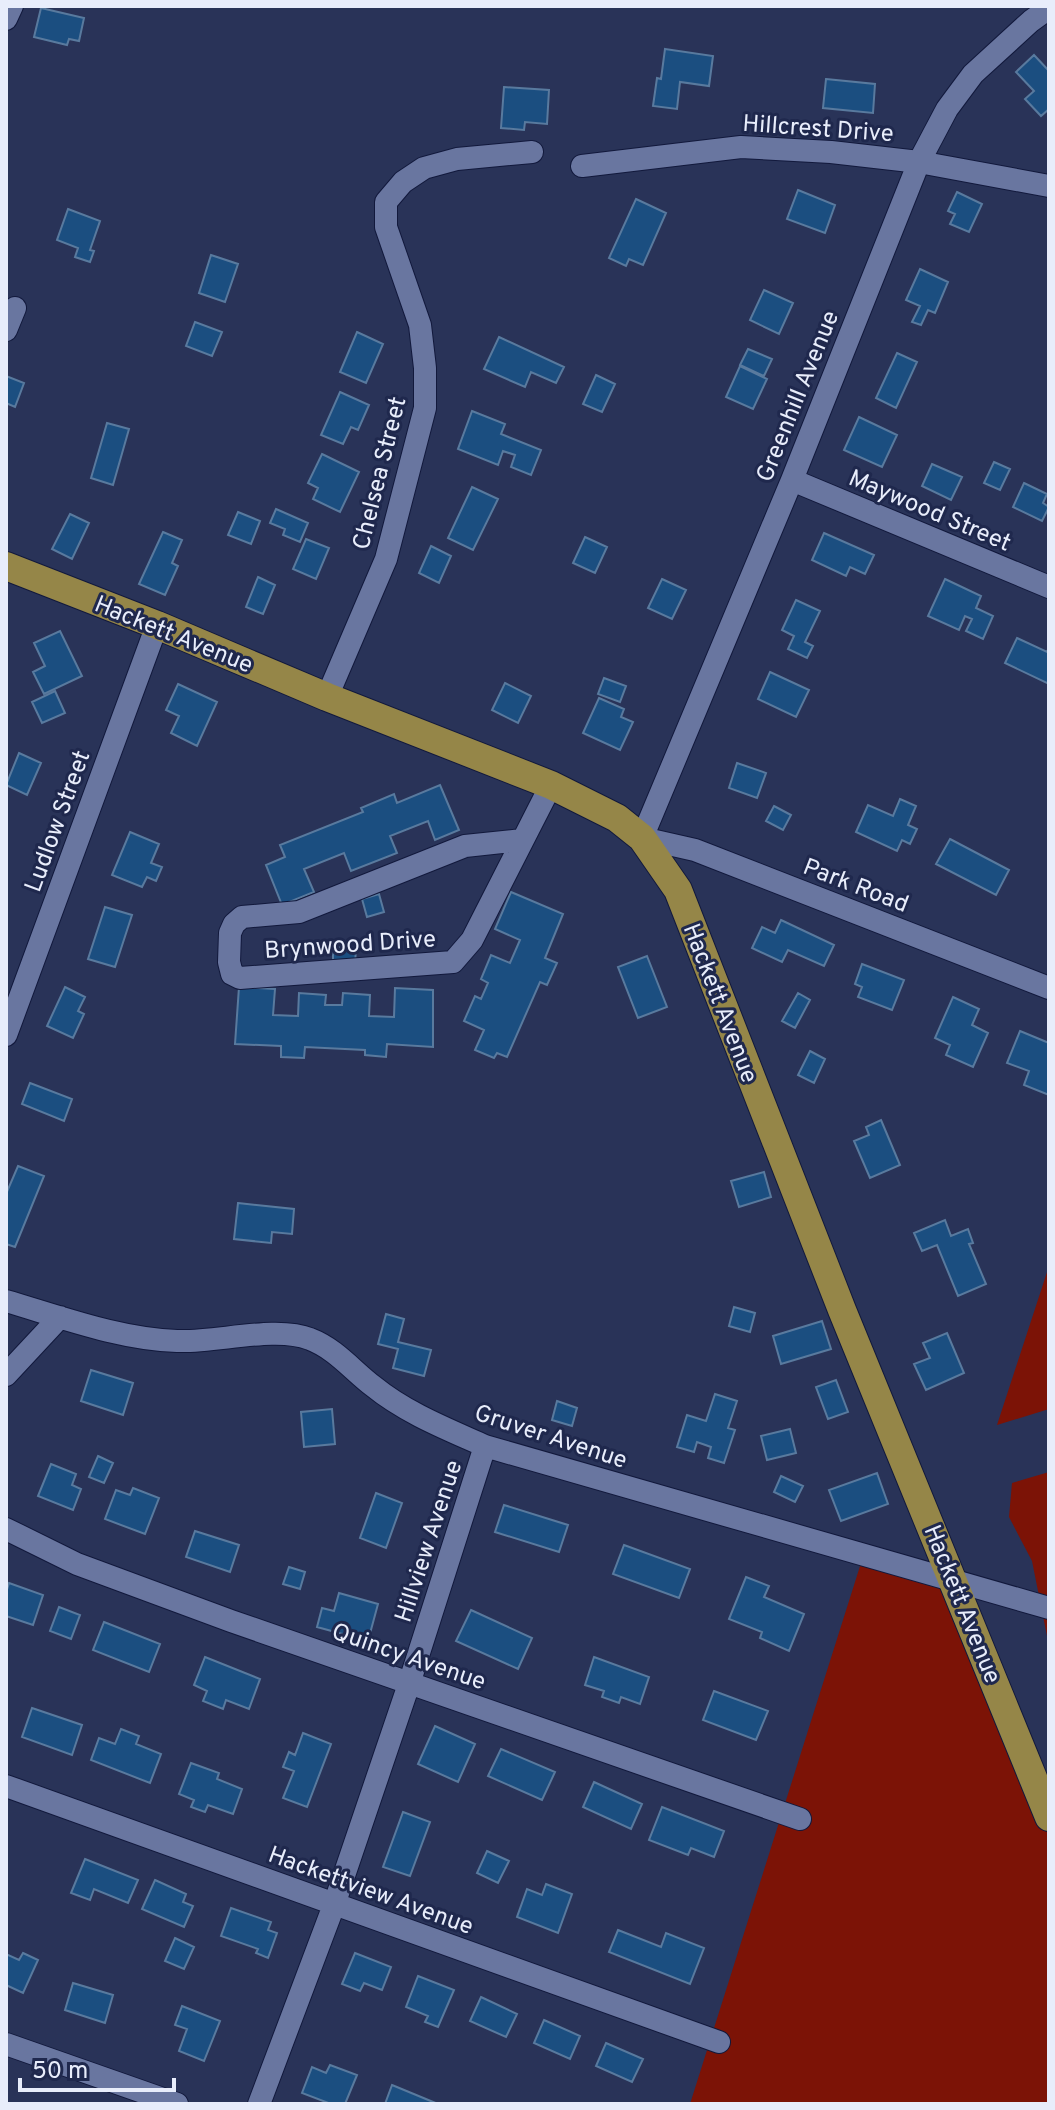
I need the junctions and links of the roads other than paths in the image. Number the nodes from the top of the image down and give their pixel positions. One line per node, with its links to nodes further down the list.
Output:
1 (12, 6): 3 (street)
2 (1049, 8): 5 (street, Greenhill Avenue)
3 (6, 19)
4 (532, 152): 14 (street, Chelsea Street)
5 (919, 162): 6 (street, Hillcrest Drive); 7 (street, Hillcrest Drive); 10 (street, Greenhill Avenue)
6 (582, 166)
7 (1049, 186)
8 (15, 308): 9 (street)
9 (6, 330)
10 (792, 480): 12 (street, Maywood Street); 16 (street, Greenhill Avenue)
11 (6, 566): 13 (main road, Hackett Avenue)
12 (1049, 587)
13 (157, 625): 14 (main road, Hackett Avenue); 19 (street, Ludlow Street)
14 (327, 697): 15 (main road, Hackett Avenue)
15 (551, 785): 16 (main road, Hackett Avenue); 17 (street, Brynwood Drive)
16 (642, 838): 18 (street, Park Road); 25 (main road, Hackett Avenue)
17 (522, 840): 17 (street, Brynwood Drive)
18 (1049, 988)
19 (6, 1035)
20 (6, 1301): 21 (street, Gruver Avenue)
21 (60, 1317): 22 (street); 23 (street, Gruver Avenue)
22 (6, 1375)
23 (485, 1446): 25 (street, Gruver Avenue); 27 (street, Hillview Avenue)
24 (6, 1529): 27 (street, Quincy Avenue)
25 (954, 1583): 26 (street, Gruver Avenue); 29 (main road, Hackett Avenue)
26 (1049, 1608)
27 (409, 1684): 30 (street, Quincy Avenue); 31 (street, Hillview Avenue)
28 (6, 1786): 31 (street, Hackettview Avenue)
29 (1049, 1817)
30 (800, 1819)
31 (334, 1905): 32 (street, Hackettview Avenue); 35 (street, Hillview Avenue)
32 (719, 2042)
33 (6, 2044): 34 (street)
34 (177, 2104)
35 (259, 2104)

